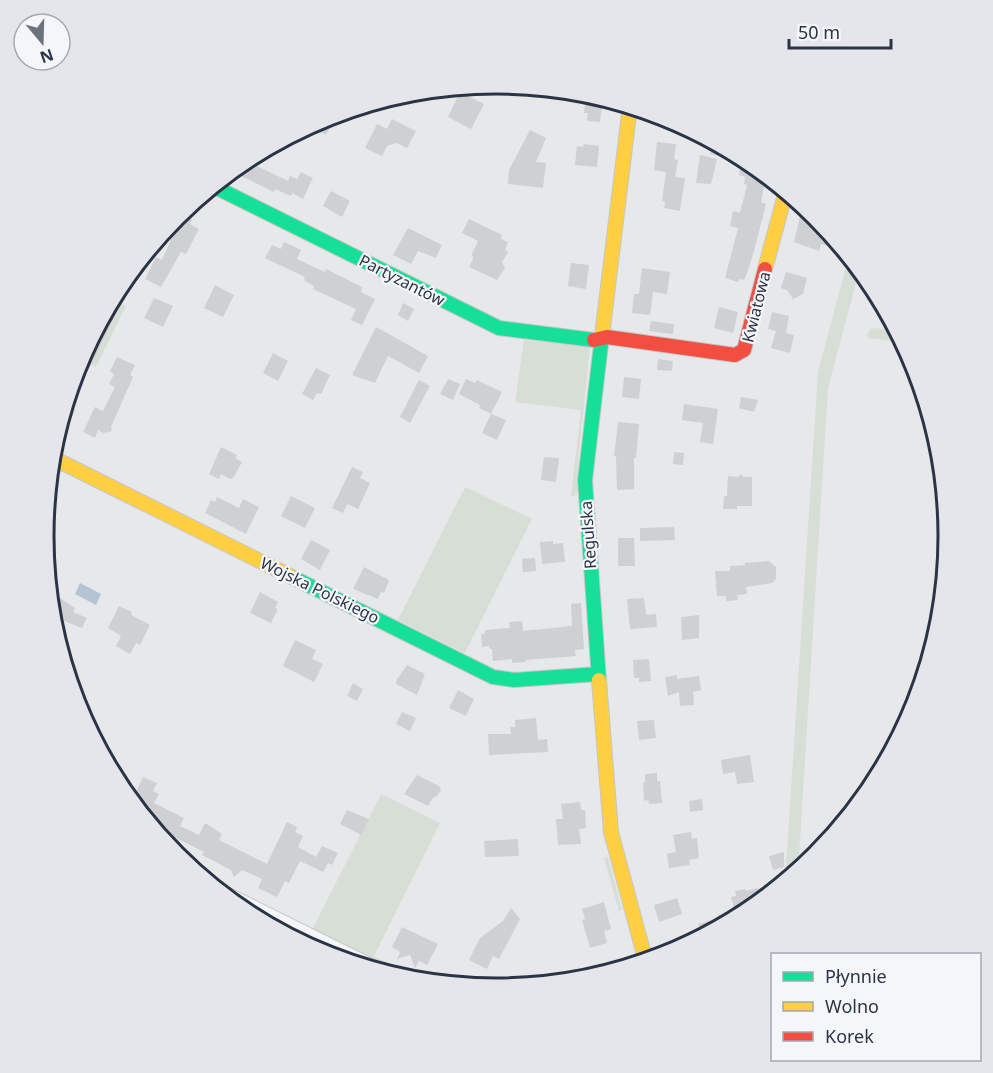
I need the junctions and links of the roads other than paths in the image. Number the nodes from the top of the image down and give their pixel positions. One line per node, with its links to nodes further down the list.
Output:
1 (629, 114): 4 (street, Regulska)
2 (221, 190): 4 (street, Partyzantów)
3 (784, 200): 4 (street, Kwiatowa)
4 (600, 338): 6 (street, Regulska)
5 (61, 462): 6 (street, Wojska Polskiego)
6 (598, 674): 9 (street, Regulska)
7 (265, 913): 8 (street)
8 (336, 949)
9 (644, 954)

